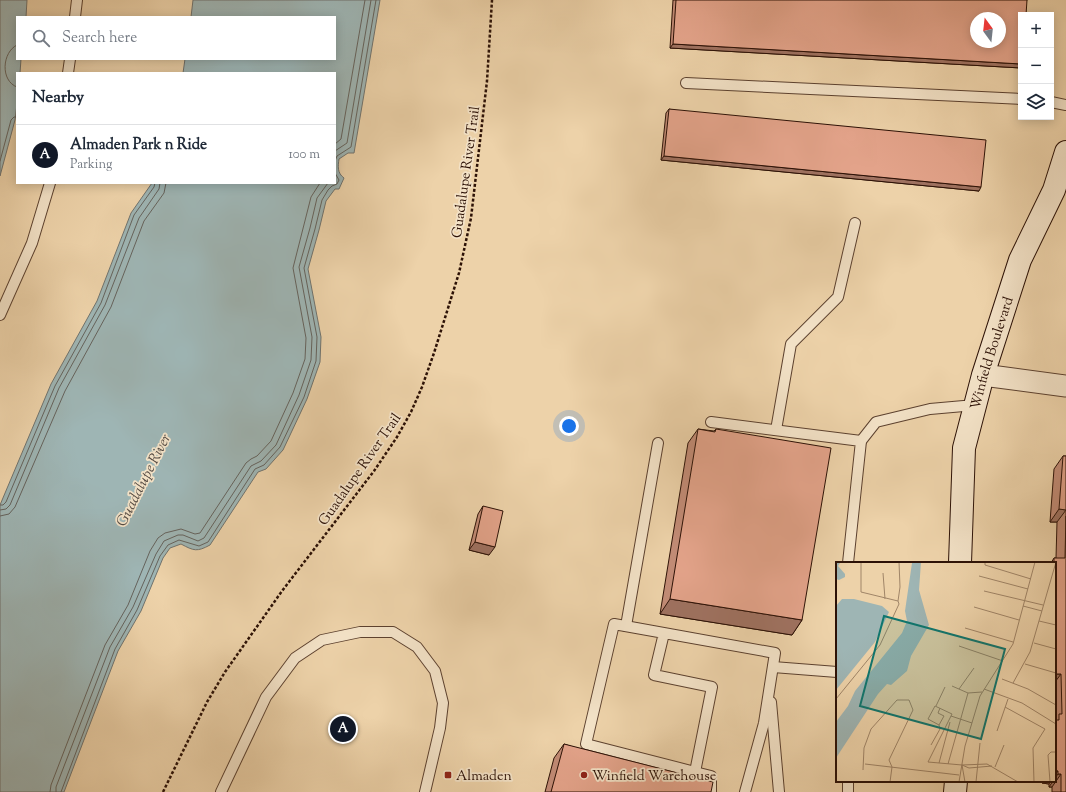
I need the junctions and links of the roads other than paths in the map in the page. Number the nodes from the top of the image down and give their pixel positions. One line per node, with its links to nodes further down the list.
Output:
1 (77, 0): 2 (lane)
2 (75, 16)
3 (70, 60): 4 (lane)
4 (68, 72)
5 (686, 82): 6 (lane)
6 (1018, 99)
7 (1054, 103): 8 (lane)
8 (1066, 105)
9 (1066, 152): 13 (street, Winfield Boulevard)
10 (50, 184): 12 (lane)
11 (854, 223): 17 (lane)
12 (0, 315)
13 (983, 375): 14 (street); 15 (street, Winfield Boulevard)
14 (1066, 386)
15 (975, 405): 18 (lane); 21 (street, Winfield Boulevard)
16 (711, 422): 17 (lane)
17 (776, 430): 18 (lane)
18 (861, 441): 20 (lane)
19 (658, 443): 22 (lane)
20 (848, 562)
21 (960, 562)
22 (626, 626): 23 (lane); 27 (lane)
23 (664, 633): 24 (lane); 27 (lane)
24 (773, 667): 25 (lane); 26 (lane)
25 (836, 672)
26 (769, 689): 32 (lane); 33 (lane)
27 (695, 772): 31 (lane)
28 (956, 782): 34 (street)
29 (221, 792): 30 (lane)
30 (425, 792)
31 (711, 792)
32 (745, 792)
33 (779, 792)
34 (955, 792)

